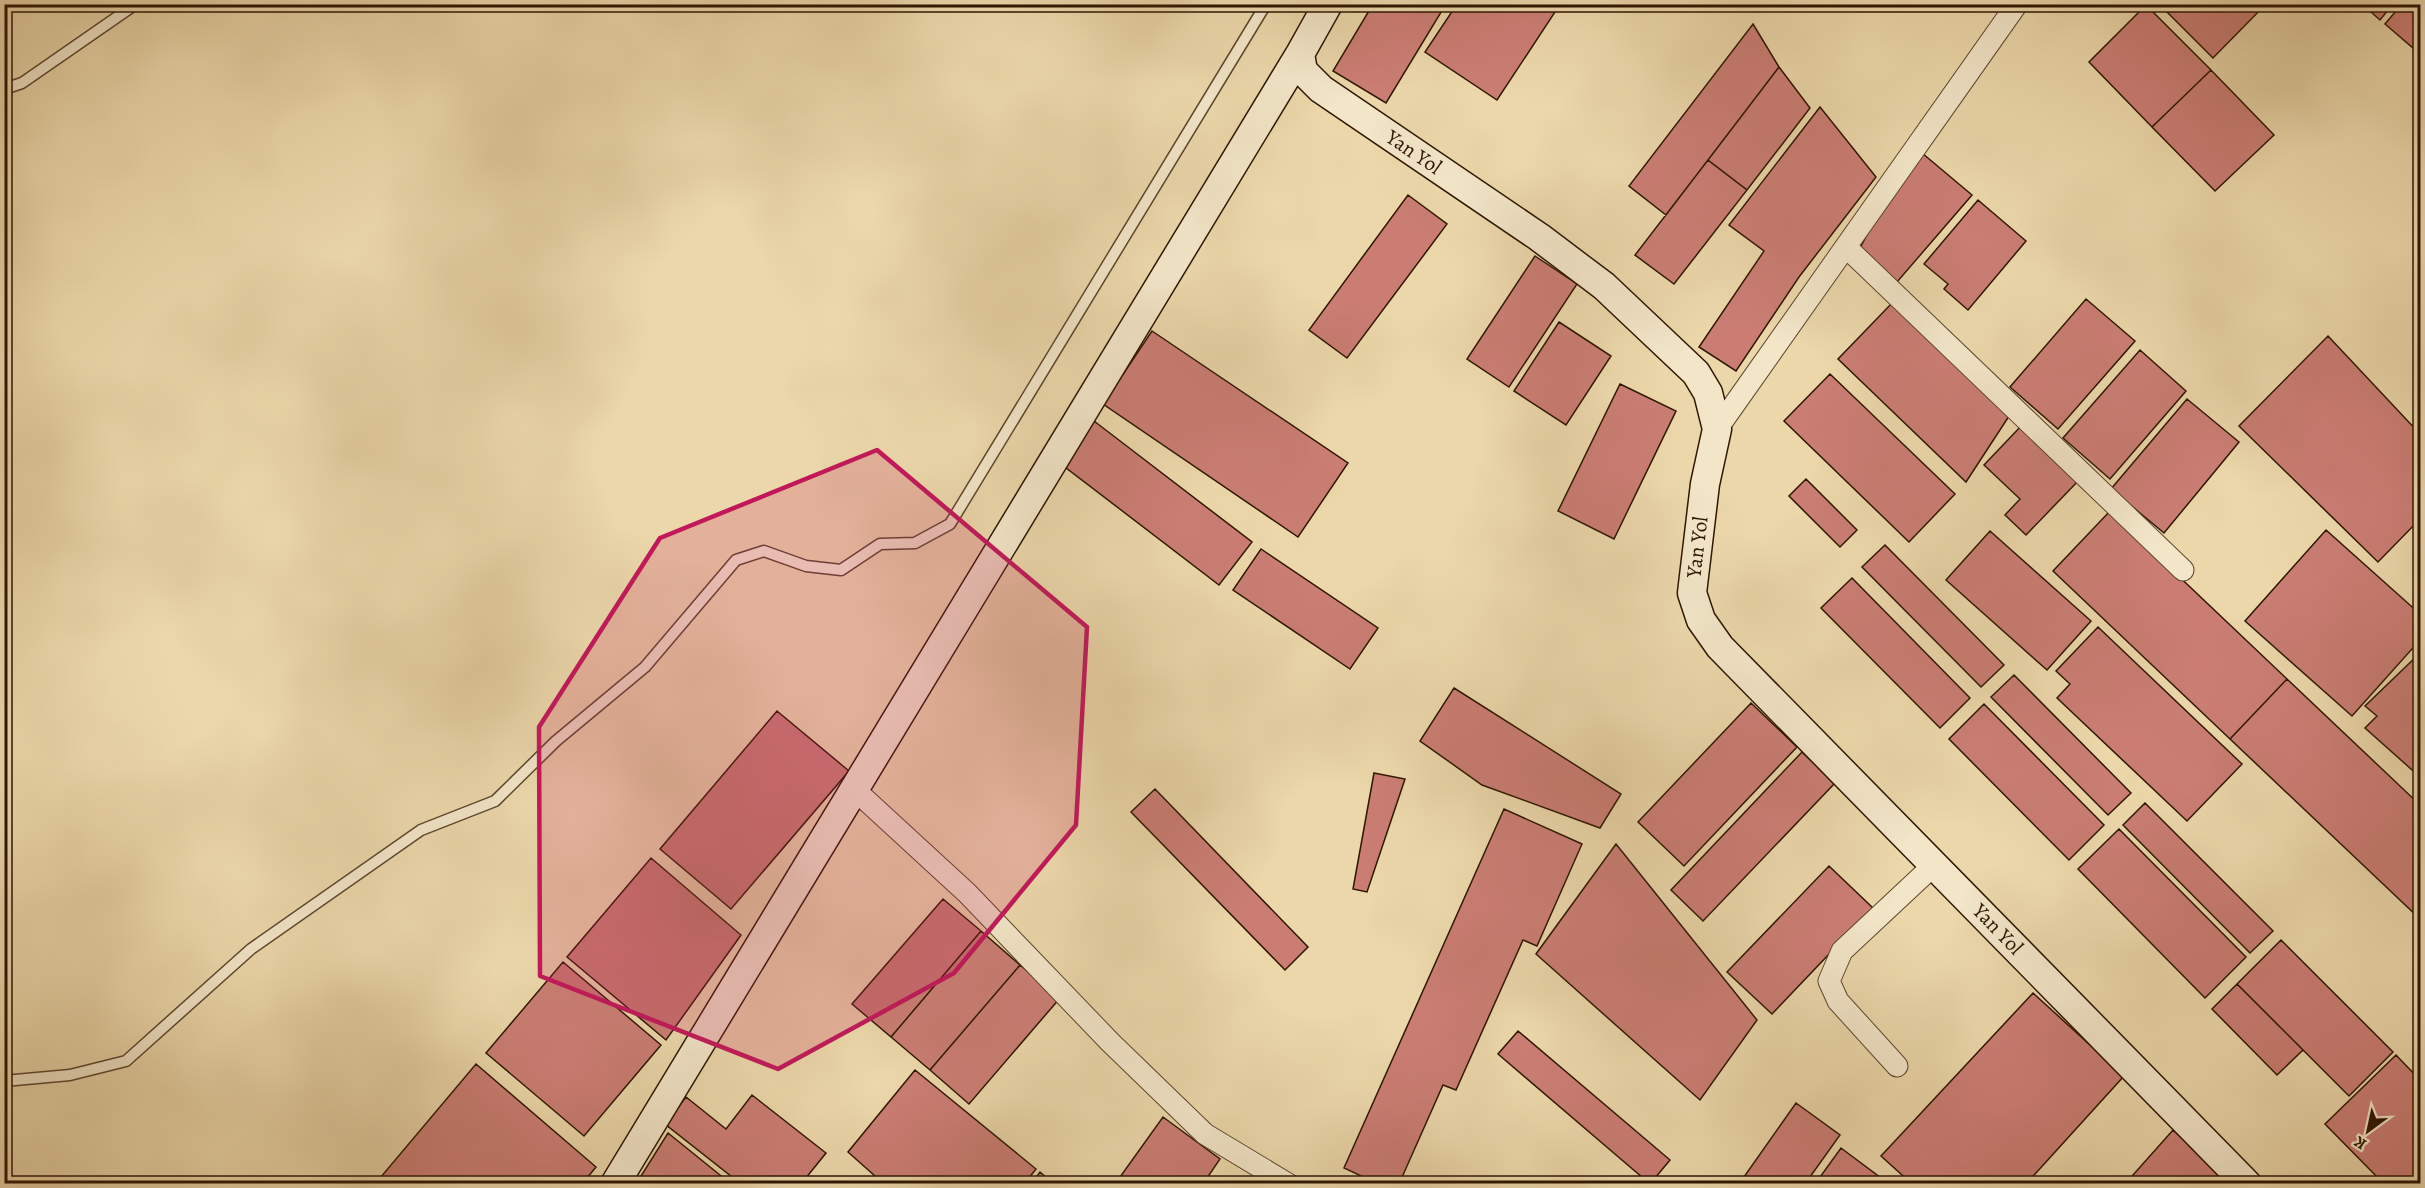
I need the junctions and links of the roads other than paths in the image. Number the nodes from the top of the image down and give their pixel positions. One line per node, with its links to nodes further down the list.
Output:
1 (136, 4): 6 (lane)
2 (1266, 4): 13 (lane)
3 (1328, 4): 5 (street)
4 (2017, 4): 7 (street)
5 (1300, 54): 8 (street, Yan Yol); 10 (street)
6 (4, 89)
7 (1846, 247): 8 (street); 9 (street)
8 (1717, 429): 11 (street, Yan Yol)
9 (2183, 570)
10 (855, 790): 14 (street); 15 (street)
11 (1935, 864): 12 (street); 16 (street, Yan Yol)
12 (1897, 1066)
13 (4, 1081)
14 (615, 1184)
15 (1288, 1184)
16 (2247, 1184)

